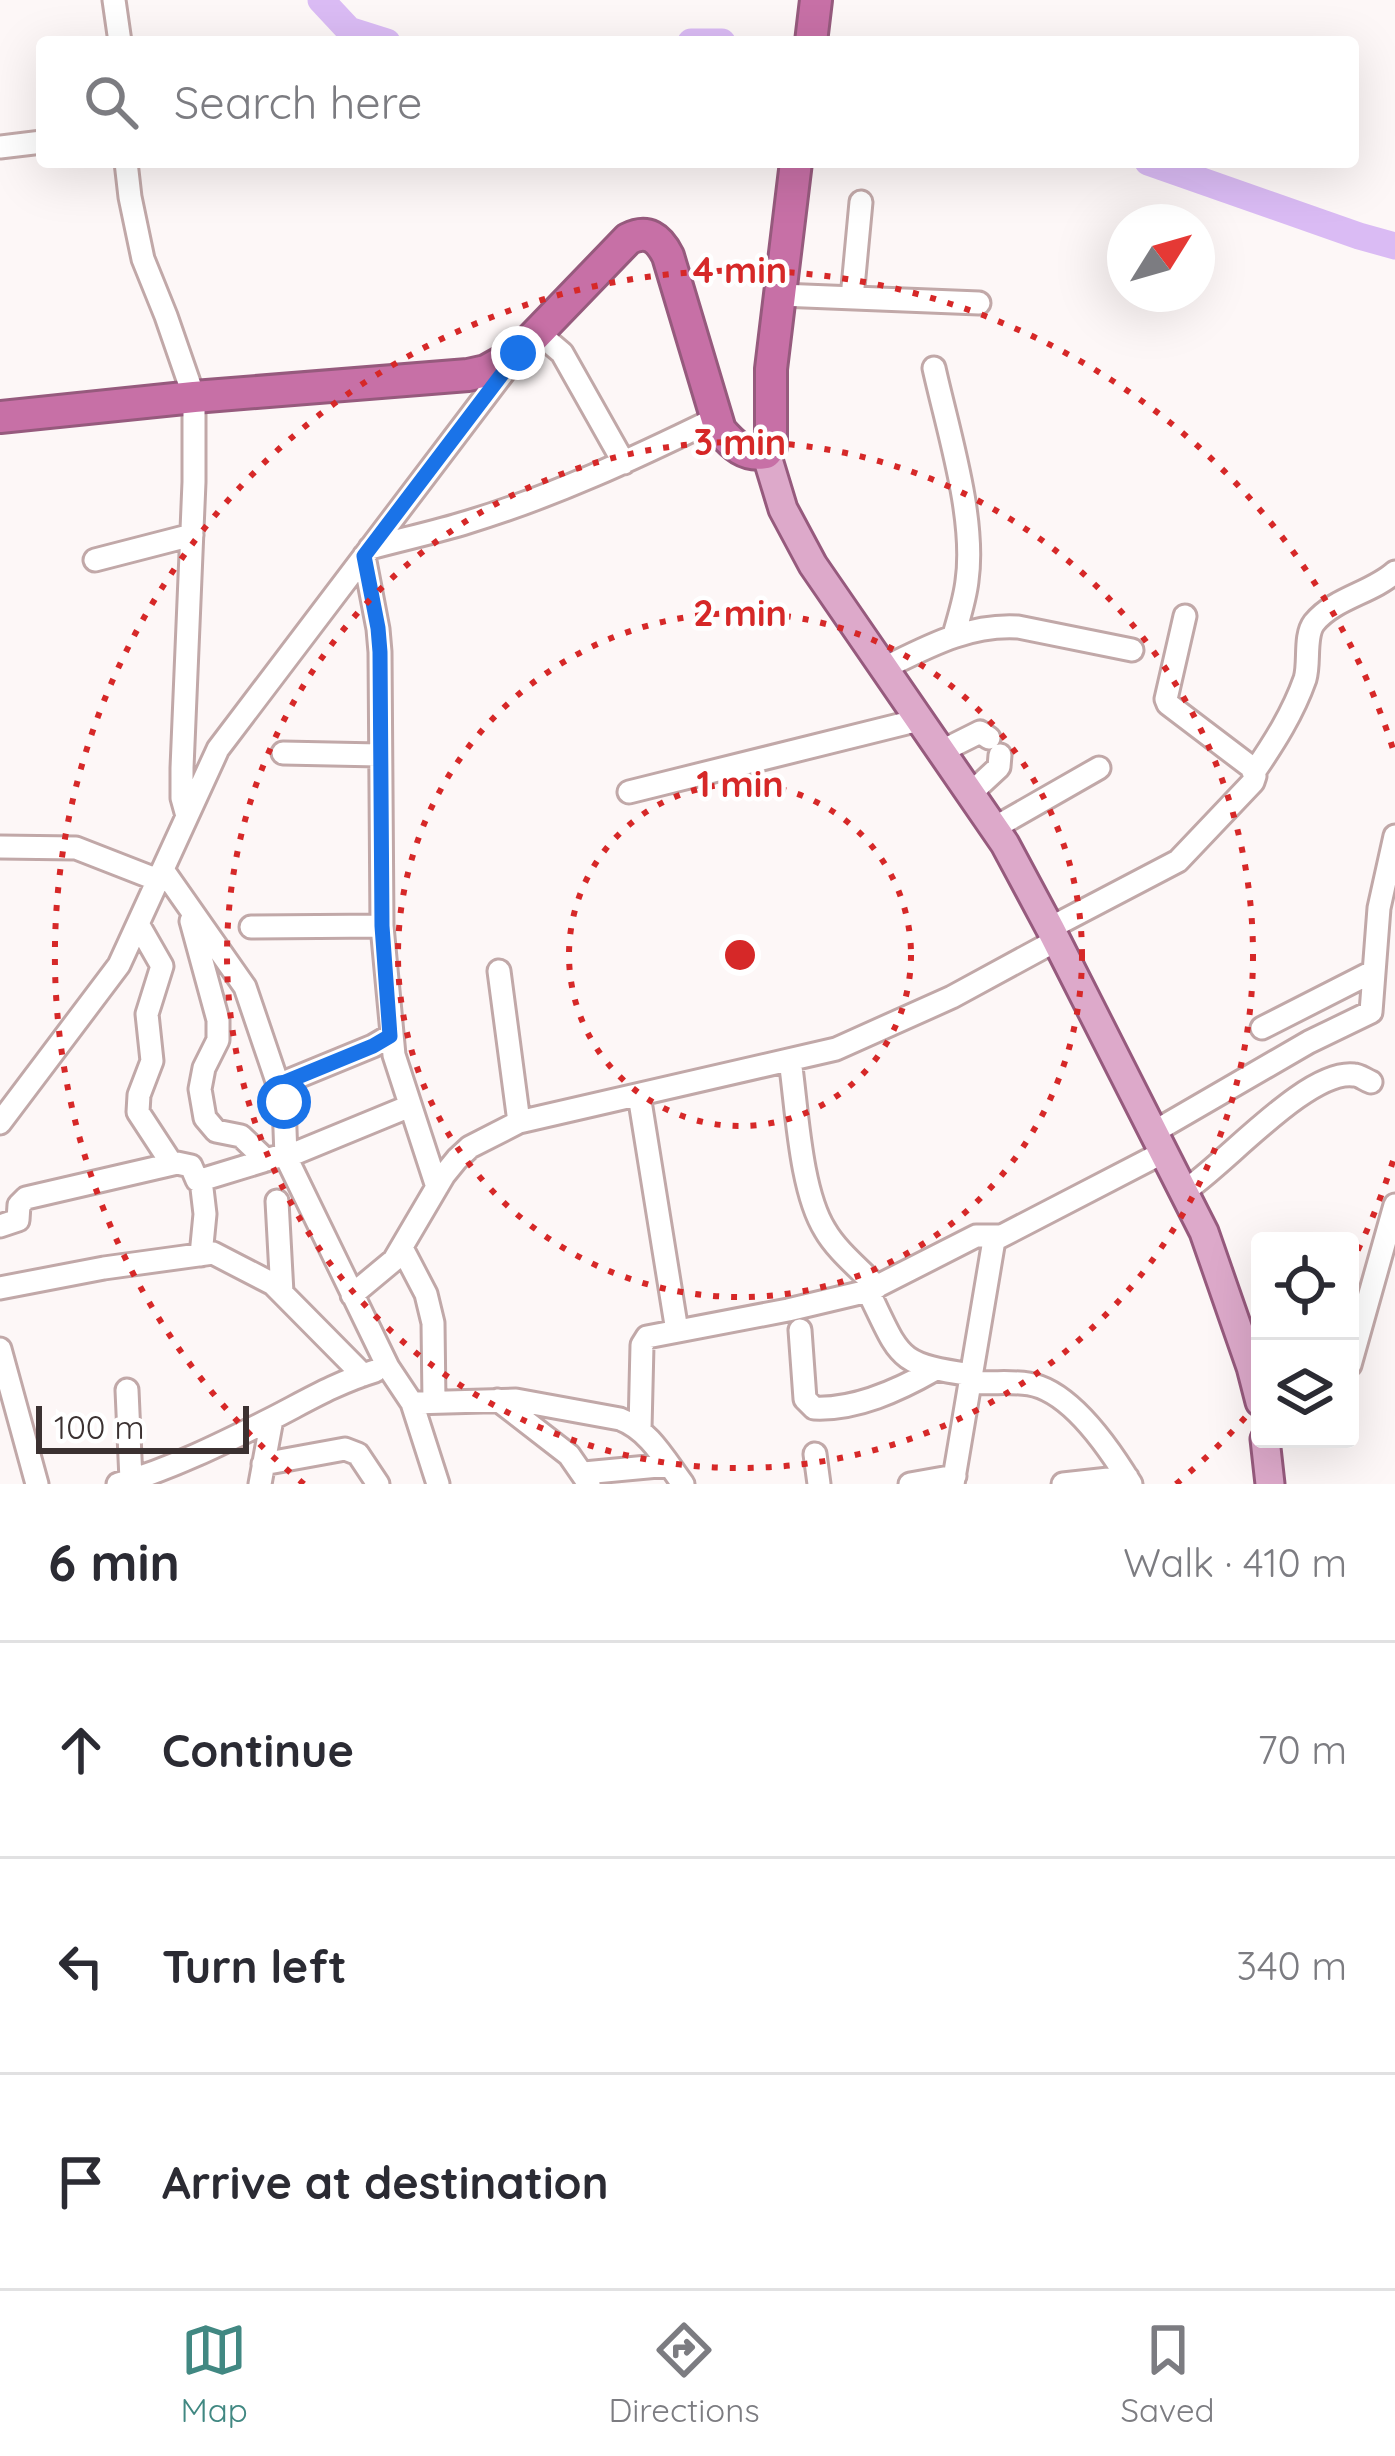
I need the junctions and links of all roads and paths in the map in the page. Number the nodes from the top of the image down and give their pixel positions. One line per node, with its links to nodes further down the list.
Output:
1 (114, 0): 3 (street)
2 (816, 0): 4 (highway)
3 (119, 36)
4 (812, 36)
5 (36, 143): 6 (street)
6 (0, 146)
7 (127, 168): 15 (street)
8 (795, 168): 10 (highway)
9 (861, 202): 11 (street)
10 (780, 295): 11 (street); 18 (highway)
11 (852, 298): 12 (street)
12 (979, 303)
13 (525, 346): 15 (highway); 17 (highway); 19 (street); 21 (street)
14 (934, 368): 25 (street)
15 (194, 397): 16 (highway); 20 (street)
16 (0, 418)
17 (715, 419): 18 (highway); 19 (street)
18 (766, 453): 27 (main road)
19 (623, 463): 21 (street)
20 (192, 535): 22 (street); 36 (street)
21 (367, 552): 31 (street); 36 (street)
22 (95, 560)
23 (1395, 572): 33 (street)
24 (1185, 616): 33 (street)
25 (954, 635): 26 (street); 27 (street)
26 (1132, 650)
27 (884, 668): 28 (main road)
28 (919, 720): 29 (main road); 34 (street)
29 (942, 751): 35 (main road); 35 (street)
30 (284, 753): 31 (street)
31 (379, 755): 43 (street)
32 (1099, 768): 37 (street)
33 (1254, 772): 45 (street)
34 (629, 792)
35 (970, 793): 37 (main road)
36 (187, 817): 40 (street)
37 (994, 828): 45 (main road)
38 (1394, 846): 47 (street)
39 (0, 847): 40 (street)
40 (160, 874): 41 (street); 42 (street)
41 (186, 903): 52 (street); 58 (street)
42 (137, 924): 56 (street); 59 (street)
43 (382, 926): 44 (street); 49 (street)
44 (251, 927)
45 (1054, 934): 50 (street); 57 (main road)
46 (499, 971): 55 (street)
47 (1374, 971): 48 (street); 57 (street)
48 (1262, 1028)
49 (390, 1036): 52 (street); 54 (street)
50 (790, 1060): 53 (street); 70 (street)
51 (1371, 1082): 62 (street)
52 (278, 1085): 58 (street)
53 (639, 1095): 55 (street); 74 (street)
54 (410, 1106): 58 (street); 61 (street)
55 (519, 1122): 61 (street)
56 (0, 1123)
57 (1157, 1143): 62 (main road); 66 (street)
58 (279, 1157): 60 (street); 72 (street)
59 (172, 1164): 60 (street); 65 (street)
60 (201, 1180): 68 (street)
61 (437, 1187): 67 (street)
62 (1183, 1192): 78 (main road)
63 (277, 1201): 71 (street)
64 (1395, 1204): 75 (street)
65 (0, 1226)
66 (999, 1236): 70 (street); 81 (street)
67 (402, 1248): 72 (street); 84 (street)
68 (201, 1255): 69 (street); 71 (street)
69 (0, 1288)
70 (873, 1289): 74 (street); 79 (street)
71 (282, 1293): 80 (street)
72 (352, 1295): 77 (street)
73 (800, 1330): 79 (street)
74 (676, 1331): 86 (street)
75 (1357, 1340)
76 (0, 1349): 96 (street)
77 (388, 1367): 80 (street); 84 (street)
78 (1251, 1367)
79 (934, 1370): 81 (street)
80 (363, 1375): 85 (street)
81 (972, 1379): 93 (street); 94 (street)
82 (127, 1390): 95 (street)
83 (498, 1400): 84 (street); 86 (street); 92 (street)
84 (423, 1402): 98 (street)
85 (272, 1418): 90 (street); 91 (street)
86 (640, 1429): 89 (street)
87 (1266, 1448): 103 (main road)
88 (815, 1454): 100 (street)
89 (669, 1465): 92 (street); 99 (street)
90 (262, 1474): 97 (street)
91 (163, 1477): 95 (street)
92 (586, 1479)
93 (954, 1480): 101 (street)
94 (1129, 1481): 102 (street)
95 (124, 1482)
96 (37, 1484)
97 (378, 1484)
98 (438, 1484)
99 (683, 1484)
100 (820, 1484)
101 (910, 1484)
102 (1064, 1484)
103 (1270, 1484)

